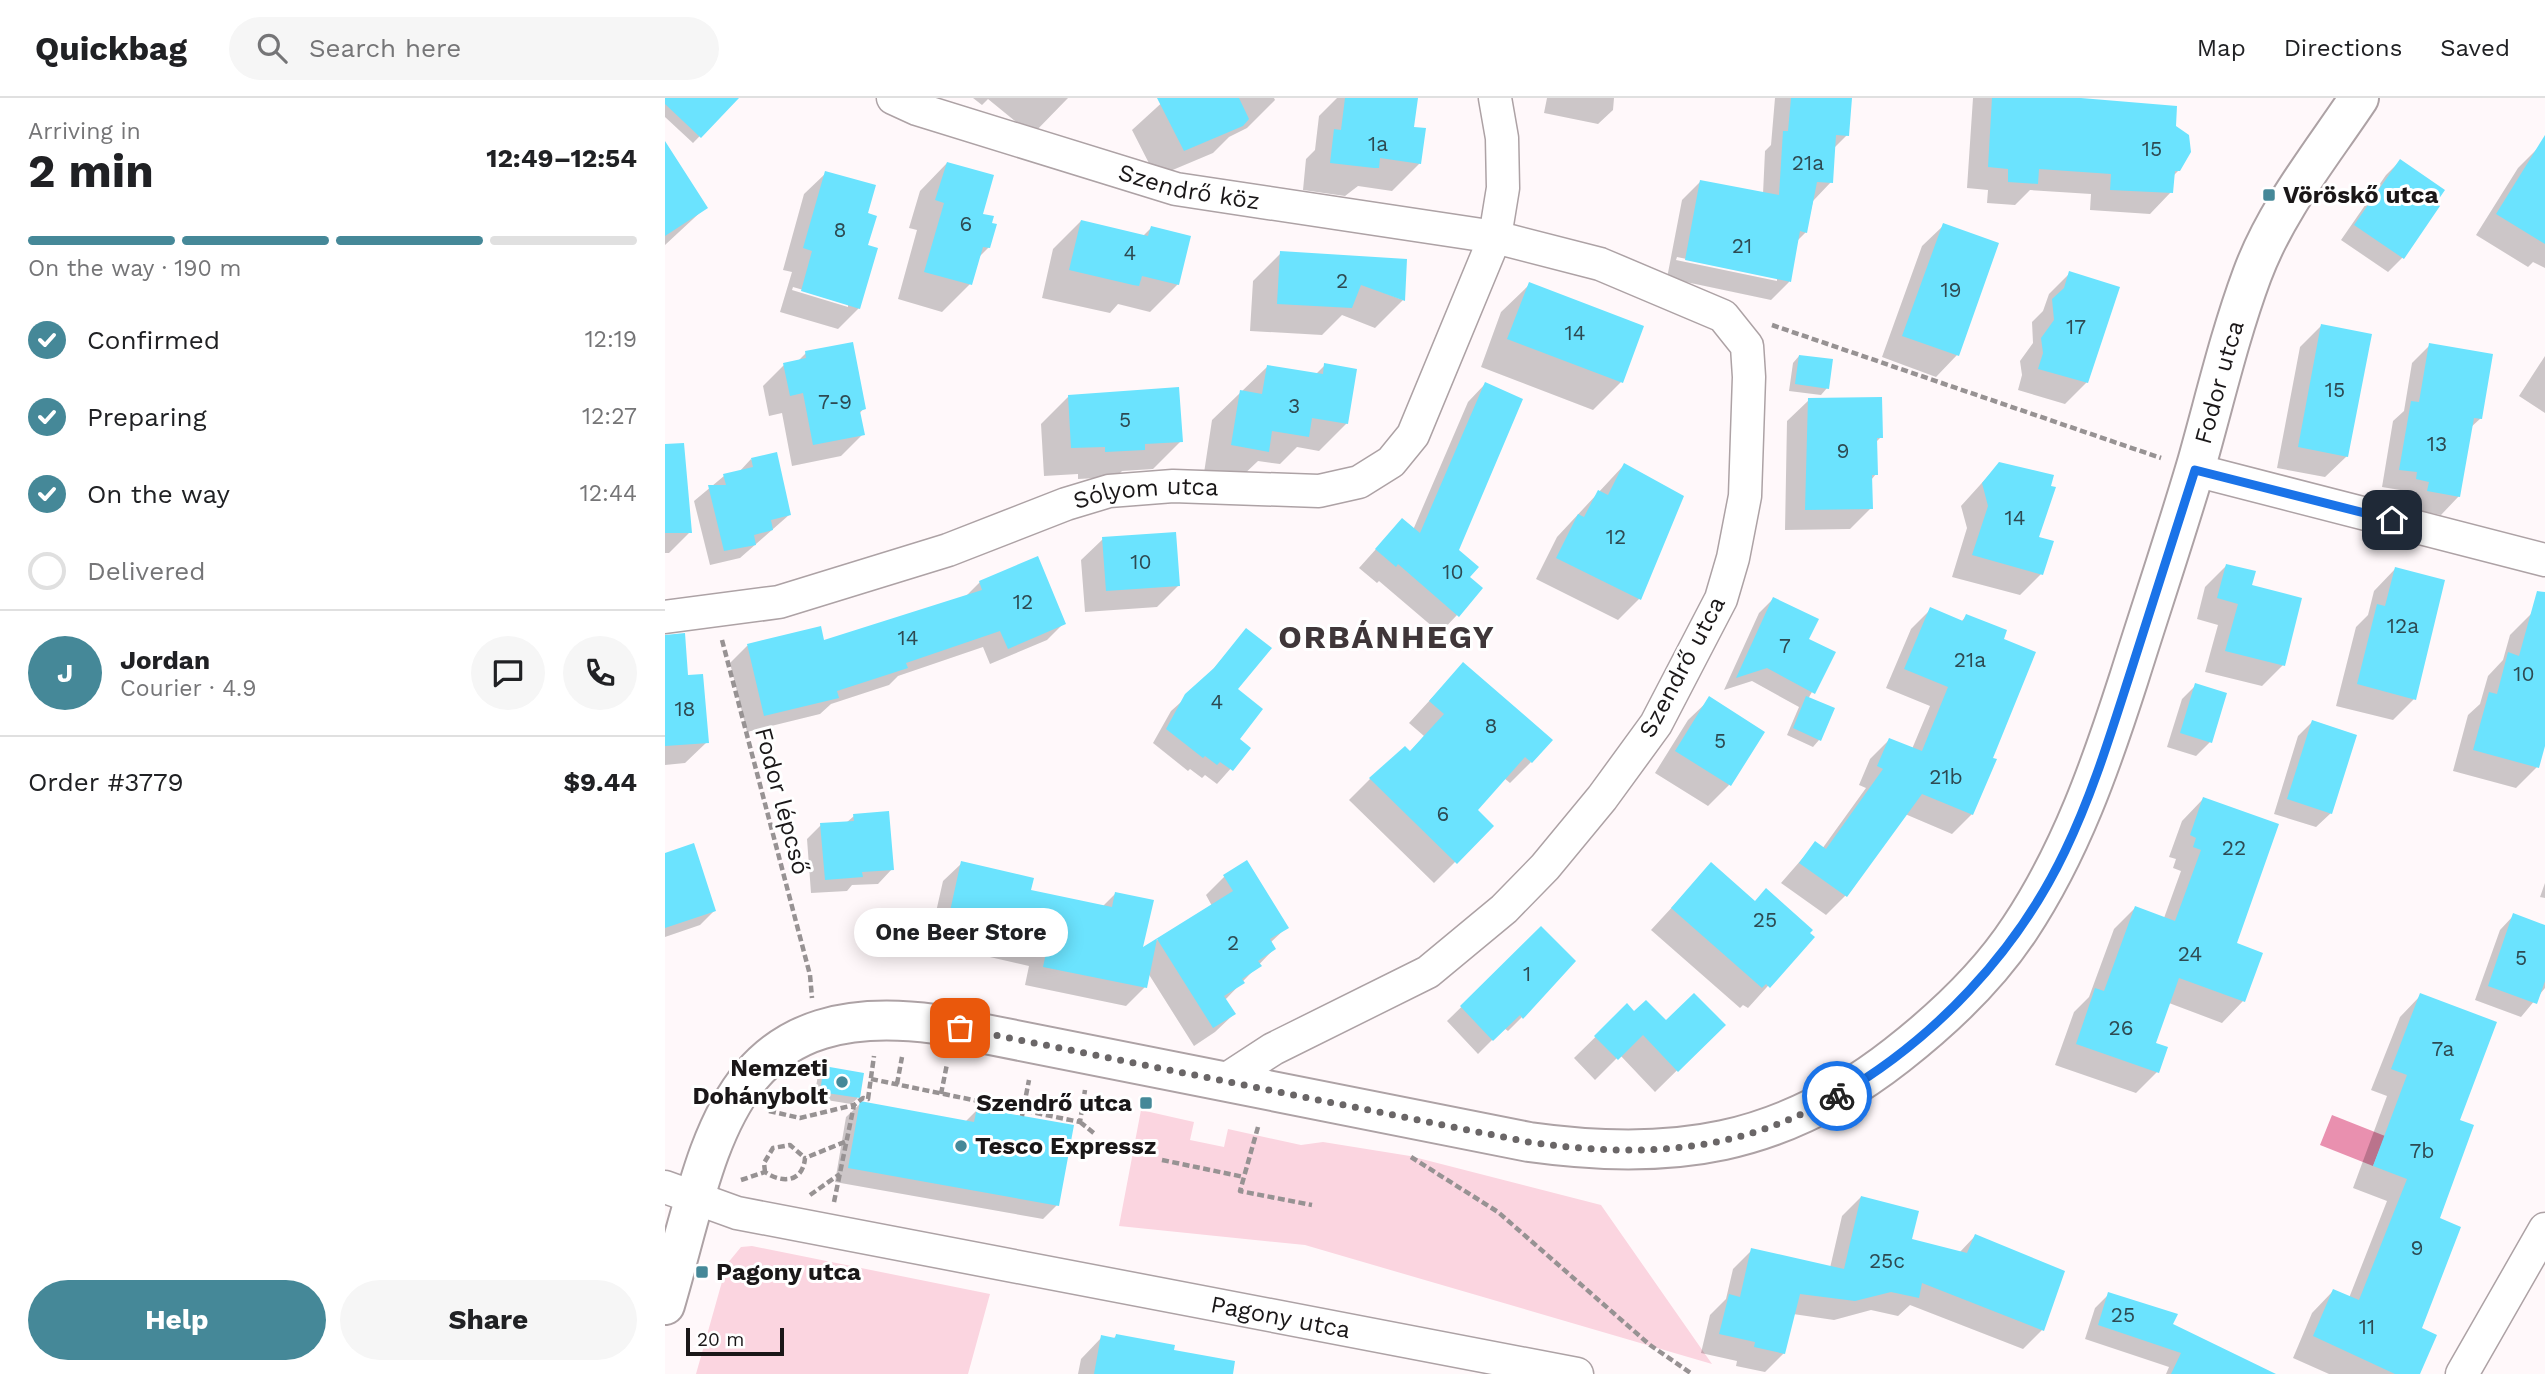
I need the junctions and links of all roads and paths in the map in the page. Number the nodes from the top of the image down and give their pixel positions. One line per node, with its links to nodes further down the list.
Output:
1 (893, 98): 4 (street, Szendrő köz)
2 (1495, 98): 4 (street)
3 (2359, 98): 6 (street, Fodor utca)
4 (1495, 237): 5 (street, Szendrő utca); 8 (street, Sólyom utca)
5 (1723, 316): 6 (path); 15 (street, Szendrő utca)
6 (2195, 470): 7 (street); 15 (street, Fodor utca)
7 (2545, 560)
8 (715, 612): 9 (street, Sólyom utca); 10 (path, Fodor lépcső)
9 (665, 617)
10 (813, 1000)
11 (865, 1050): 14 (path)
12 (902, 1056): 17 (path)
13 (947, 1064): 19 (path)
14 (871, 1079): 17 (path); 20 (path)
15 (1227, 1079): 32 (street, Fodor utca)
16 (1028, 1080): 22 (path)
17 (897, 1084): 19 (path)
18 (1085, 1090): 23 (path)
19 (941, 1094): 22 (path)
20 (853, 1105): 21 (path); 26 (path)
21 (758, 1109)
22 (1022, 1113): 23 (path)
23 (1080, 1122): 25 (path)
24 (1258, 1127): 31 (path)
25 (1095, 1134)
26 (846, 1141): 28 (path); 35 (path)
27 (1411, 1143): 38 (path)
28 (805, 1157): 30 (path); 30 (path)
29 (1162, 1160): 31 (path)
30 (765, 1172): 32 (path)
31 (1244, 1177): 33 (path)
32 (681, 1193): 35 (street, Pagony utca); 36 (street, Fodor utca)
33 (1312, 1205)
34 (2545, 1229): 39 (street)
35 (827, 1230): 37 (street, Pagony utca)
36 (665, 1305)
37 (1577, 1374)
38 (1692, 1374)
39 (2462, 1374)

